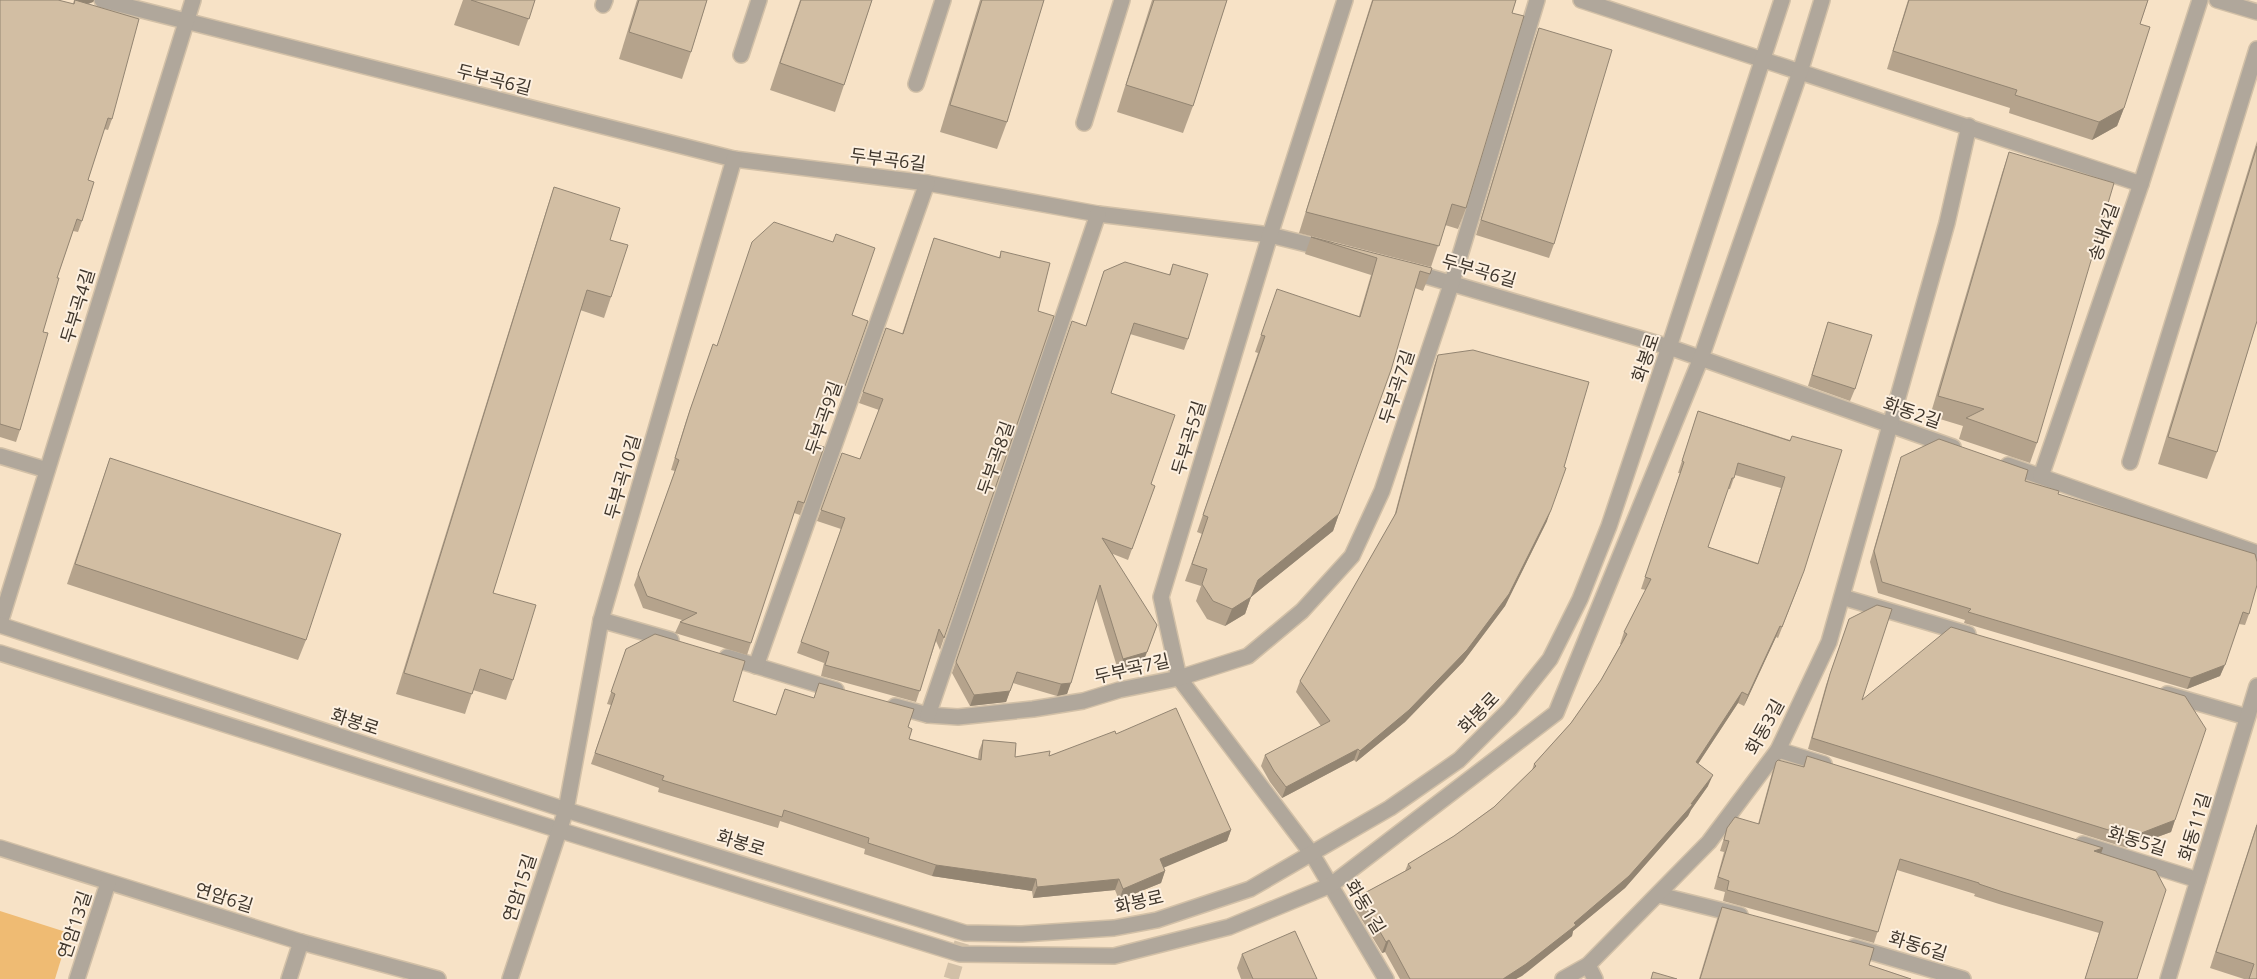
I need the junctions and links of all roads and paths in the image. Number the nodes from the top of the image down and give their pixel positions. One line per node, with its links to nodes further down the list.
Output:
1 (102, 0): 14 (street, 두부곡6길)
2 (192, 0): 14 (street, 두부곡4길)
3 (759, 0): 16 (street)
4 (942, 0): 19 (street)
5 (1122, 0): 20 (street)
6 (1345, 0): 26 (street, 두부곡5길)
7 (1537, 0): 29 (street, 두부곡7길)
8 (1581, 0): 17 (street)
9 (1782, 0): 17 (street, 화봉로)
10 (1822, 0): 18 (street)
11 (2200, 0): 24 (street, 송내4길)
12 (2217, 0): 13 (street)
13 (2257, 12)
14 (186, 22): 22 (street, 두부곡6길); 37 (street, 두부곡4길)
15 (2257, 49): 36 (street)
16 (741, 55)
17 (1763, 61): 18 (street); 30 (street, 화봉로)
18 (1800, 72): 21 (street); 31 (street)
19 (916, 84)
20 (1084, 123)
21 (1969, 126): 24 (street); 32 (street, 화동3길)
22 (734, 159): 23 (street, 두부곡6길); 41 (street, 두부곡10길)
23 (927, 183): 25 (street, 두부곡6길); 47 (street, 두부곡9길)
24 (2141, 184): 38 (street, 송내4길)
25 (1098, 214): 26 (street, 두부곡6길); 53 (street, 두부곡8길)
26 (1270, 235): 27 (street, 두부곡6길); 48 (street, 두부곡5길)
27 (1337, 252)
28 (1394, 267): 29 (street, 두부곡6길)
29 (1452, 282): 30 (street, 두부곡6길); 48 (street, 두부곡7길)
30 (1669, 347): 31 (street, 화동2길); 61 (street, 화봉로)
31 (1701, 358): 32 (street, 화동2길); 64 (street)
32 (1889, 425): 33 (street, 화동2길); 40 (street, 화동3길)
33 (1970, 452)
34 (0, 456): 37 (street)
35 (1996, 461): 38 (street)
36 (2130, 462)
37 (47, 470): 42 (street, 두부곡4길)
38 (2041, 476): 39 (street)
39 (2257, 552)
40 (1842, 597): 43 (street); 55 (street, 화동3길)
41 (601, 620): 44 (street); 57 (street, 두부곡10길)
42 (0, 624): 57 (street, 화봉로)
43 (1983, 639)
44 (683, 644)
45 (711, 652): 47 (street)
46 (0, 653): 58 (street)
47 (756, 666): 51 (street)
48 (1179, 678): 53 (street, 두부곡7길); 61 (street, 두부곡5길)
49 (2257, 686): 54 (street, 화동11길)
50 (2153, 689): 54 (street)
51 (852, 694)
52 (880, 702): 53 (street, 두부곡7길)
53 (928, 715)
54 (2247, 717): 62 (street, 화동11길)
55 (1778, 750): 56 (street); 65 (street, 화동3길)
56 (1836, 767)
57 (566, 810): 58 (street, 연암15길); 61 (street, 화봉로)
58 (559, 830): 64 (street); 73 (street, 연암15길)
59 (2065, 838): 62 (street, 화동5길)
60 (0, 848): 63 (street, 연암6길)
61 (1312, 854): 64 (street, 화동1길)
62 (2198, 880): 77 (street, 화동11길)
63 (108, 883): 67 (street, 연암6길); 70 (street, 연암13길)
64 (1330, 885): 74 (street, 화동1길)
65 (1659, 895): 66 (street); 69 (street, 화동3길)
66 (1754, 919)
67 (302, 942): 71 (street); 72 (street, 연암6길)
68 (1839, 942): 76 (street, 화동6길)
69 (1591, 972): 75 (street, 화동3길)
70 (77, 979)
71 (289, 979)
72 (438, 979)
73 (510, 979)
74 (1386, 979)
75 (1562, 979)
76 (1963, 979)
77 (2168, 979)

